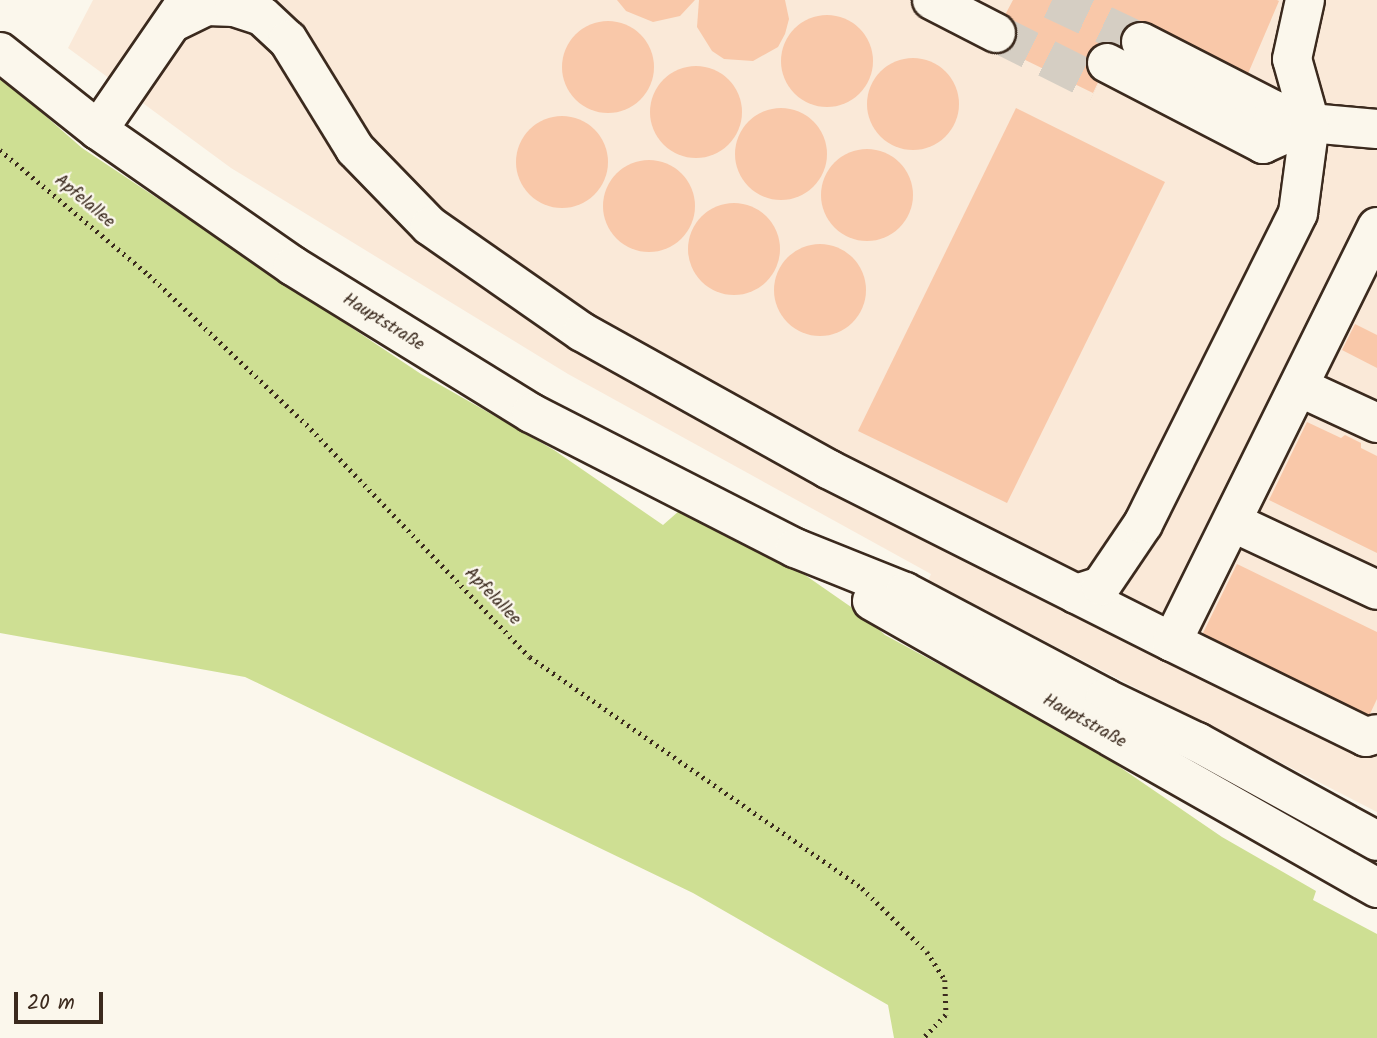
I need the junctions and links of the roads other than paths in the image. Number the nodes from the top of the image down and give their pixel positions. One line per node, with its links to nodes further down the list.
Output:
1 (264, 0): 6 (main road)
2 (932, 0): 5 (main road)
3 (1305, 0): 10 (main road)
4 (180, 11): 6 (main road); 12 (main road)
5 (994, 15)
6 (288, 40): 19 (main road)
7 (1141, 42): 10 (main road)
8 (0, 52): 12 (main road, Hauptstraße)
9 (1102, 74): 10 (main road)
10 (1310, 124): 11 (main road); 19 (main road)
11 (1377, 129)
12 (98, 130): 17 (main road, Hauptstraße)
13 (1377, 227): 14 (main road)
14 (1299, 387): 15 (main road); 16 (main road)
15 (1377, 423)
16 (1231, 522): 18 (main road); 20 (main road)
17 (795, 548): 22 (main road, Hauptstraße); 23 (main road, Hauptstraße)
18 (1377, 590)
19 (1076, 594): 20 (main road)
20 (1172, 642): 21 (main road)
21 (1377, 734)
22 (1377, 841)
23 (1377, 888)

